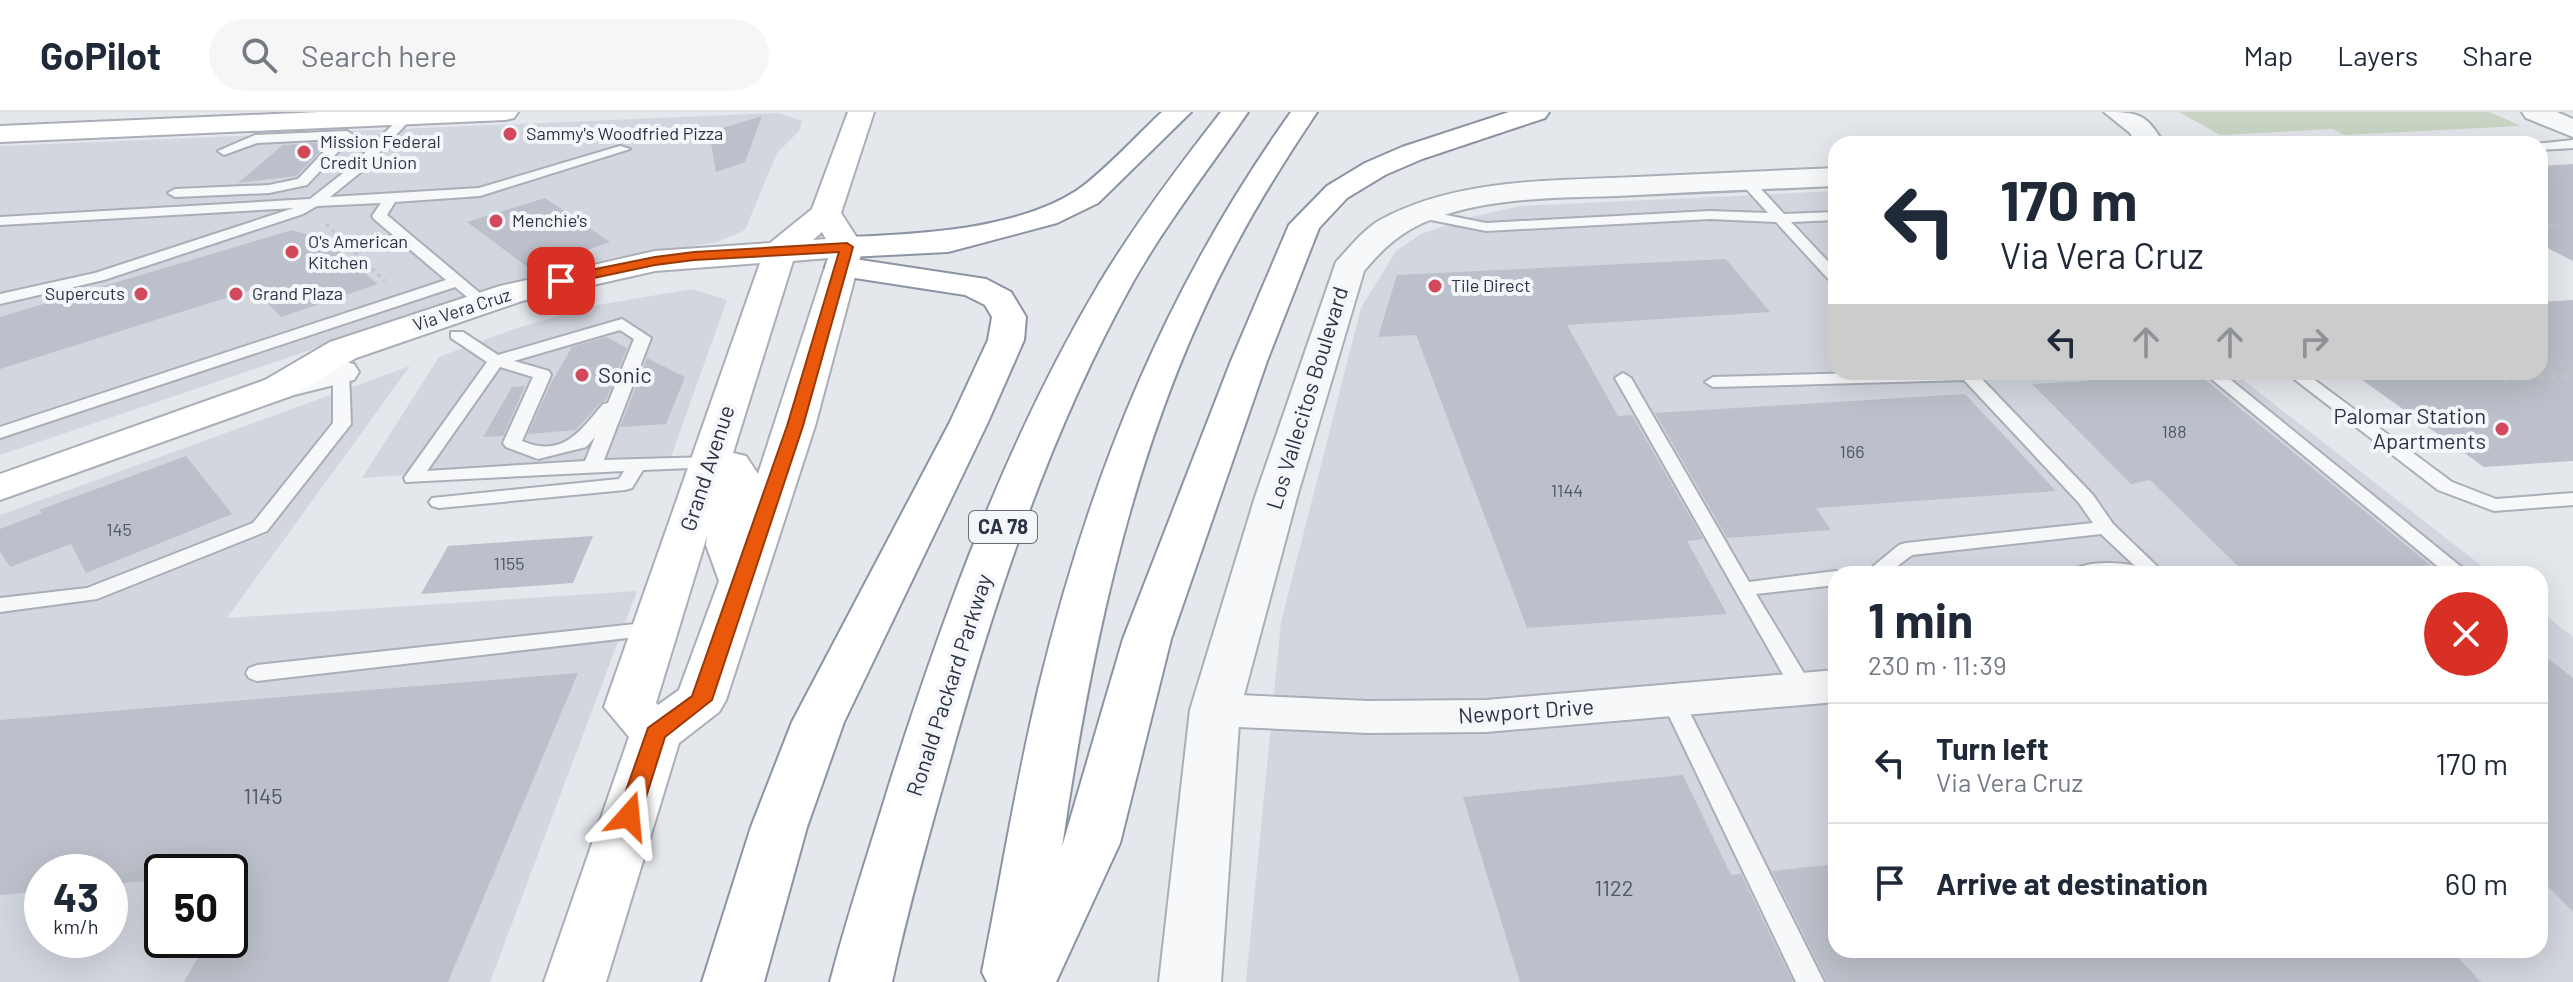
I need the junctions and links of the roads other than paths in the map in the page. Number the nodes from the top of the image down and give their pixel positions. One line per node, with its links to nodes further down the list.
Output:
1 (145, 112): 11 (main road)
2 (505, 112): 10 (main road)
3 (861, 112): 24 (main road)
4 (1235, 112): 68 (main road, Ronald Packard Parkway / CA 78)
5 (1304, 112): 69 (main road)
6 (1536, 112): 70 (main road)
7 (2117, 112): 14 (street)
8 (2535, 112): 12 (street)
9 (1176, 114): 29 (main road)
10 (408, 116): 13 (main road); 23 (lane)
11 (0, 118)
12 (2573, 129)
13 (0, 134)
14 (2146, 136)
15 (2573, 144): 16 (lane)
16 (2548, 146)
17 (624, 149): 22 (lane)
18 (224, 151): 21 (lane)
19 (1828, 177): 20 (street, Los Vallecitos Boulevard)
20 (1746, 181): 25 (street, Los Vallecitos Boulevard); 27 (lane)
21 (175, 193)
22 (391, 198): 23 (lane); 32 (lane)
23 (315, 203): 28 (lane); 33 (lane)
24 (826, 213): 29 (main road); 30 (main road)
25 (1421, 214): 27 (lane); 64 (street, Los Vallecitos Boulevard)
26 (1828, 216): 27 (lane)
27 (1781, 218): 31 (lane)
28 (0, 221)
29 (844, 257): 30 (main road, Via Vera Cruz); 57 (main road); 67 (main road)
30 (776, 260): 32 (main road, Via Vera Cruz); 34 (main road, Via Vera Cruz); 46 (main road, Grand Avenue)
31 (1828, 270)
32 (470, 292): 43 (main road, Via Vera Cruz); 45 (lane)
33 (0, 299)
34 (457, 335): 35 (lane); 36 (main road, Via Vera Cruz)
35 (496, 361): 44 (lane); 44 (lane); 48 (lane)
36 (341, 372): 43 (street, Via Vera Cruz); 59 (lane)
37 (1623, 378): 58 (lane)
38 (1828, 378): 42 (lane)
39 (1974, 380): 52 (lane)
40 (2221, 380): 55 (lane)
41 (2304, 380): 50 (lane)
42 (1713, 382)
43 (278, 388): 49 (main road, Via Vera Cruz)
44 (620, 396): 48 (lane)
45 (0, 433)
46 (709, 463): 47 (lane); 57 (main road); 60 (main road, Grand Avenue)
47 (637, 465): 48 (lane); 51 (lane)
48 (592, 466)
49 (0, 488)
50 (2573, 499)
51 (439, 502)
52 (2106, 528): 53 (lane); 54 (lane)
53 (1884, 566)
54 (2146, 566)
55 (2450, 566)
56 (1828, 579): 58 (lane)
57 (743, 582): 65 (main road)
58 (1743, 589): 62 (lane)
59 (0, 605)
60 (654, 629): 61 (lane); 65 (main road, Grand Avenue)
61 (257, 673)
62 (1819, 687): 63 (street, Newport Drive)
63 (1672, 699): 64 (street, Newport Drive); 72 (lane)
64 (1215, 710): 71 (street, Los Vallecitos Boulevard)
65 (656, 733): 66 (main road)
66 (575, 982)
67 (733, 982)
68 (861, 982)
69 (1011, 982)
70 (1025, 982)
71 (1190, 982)
72 (1810, 982)

